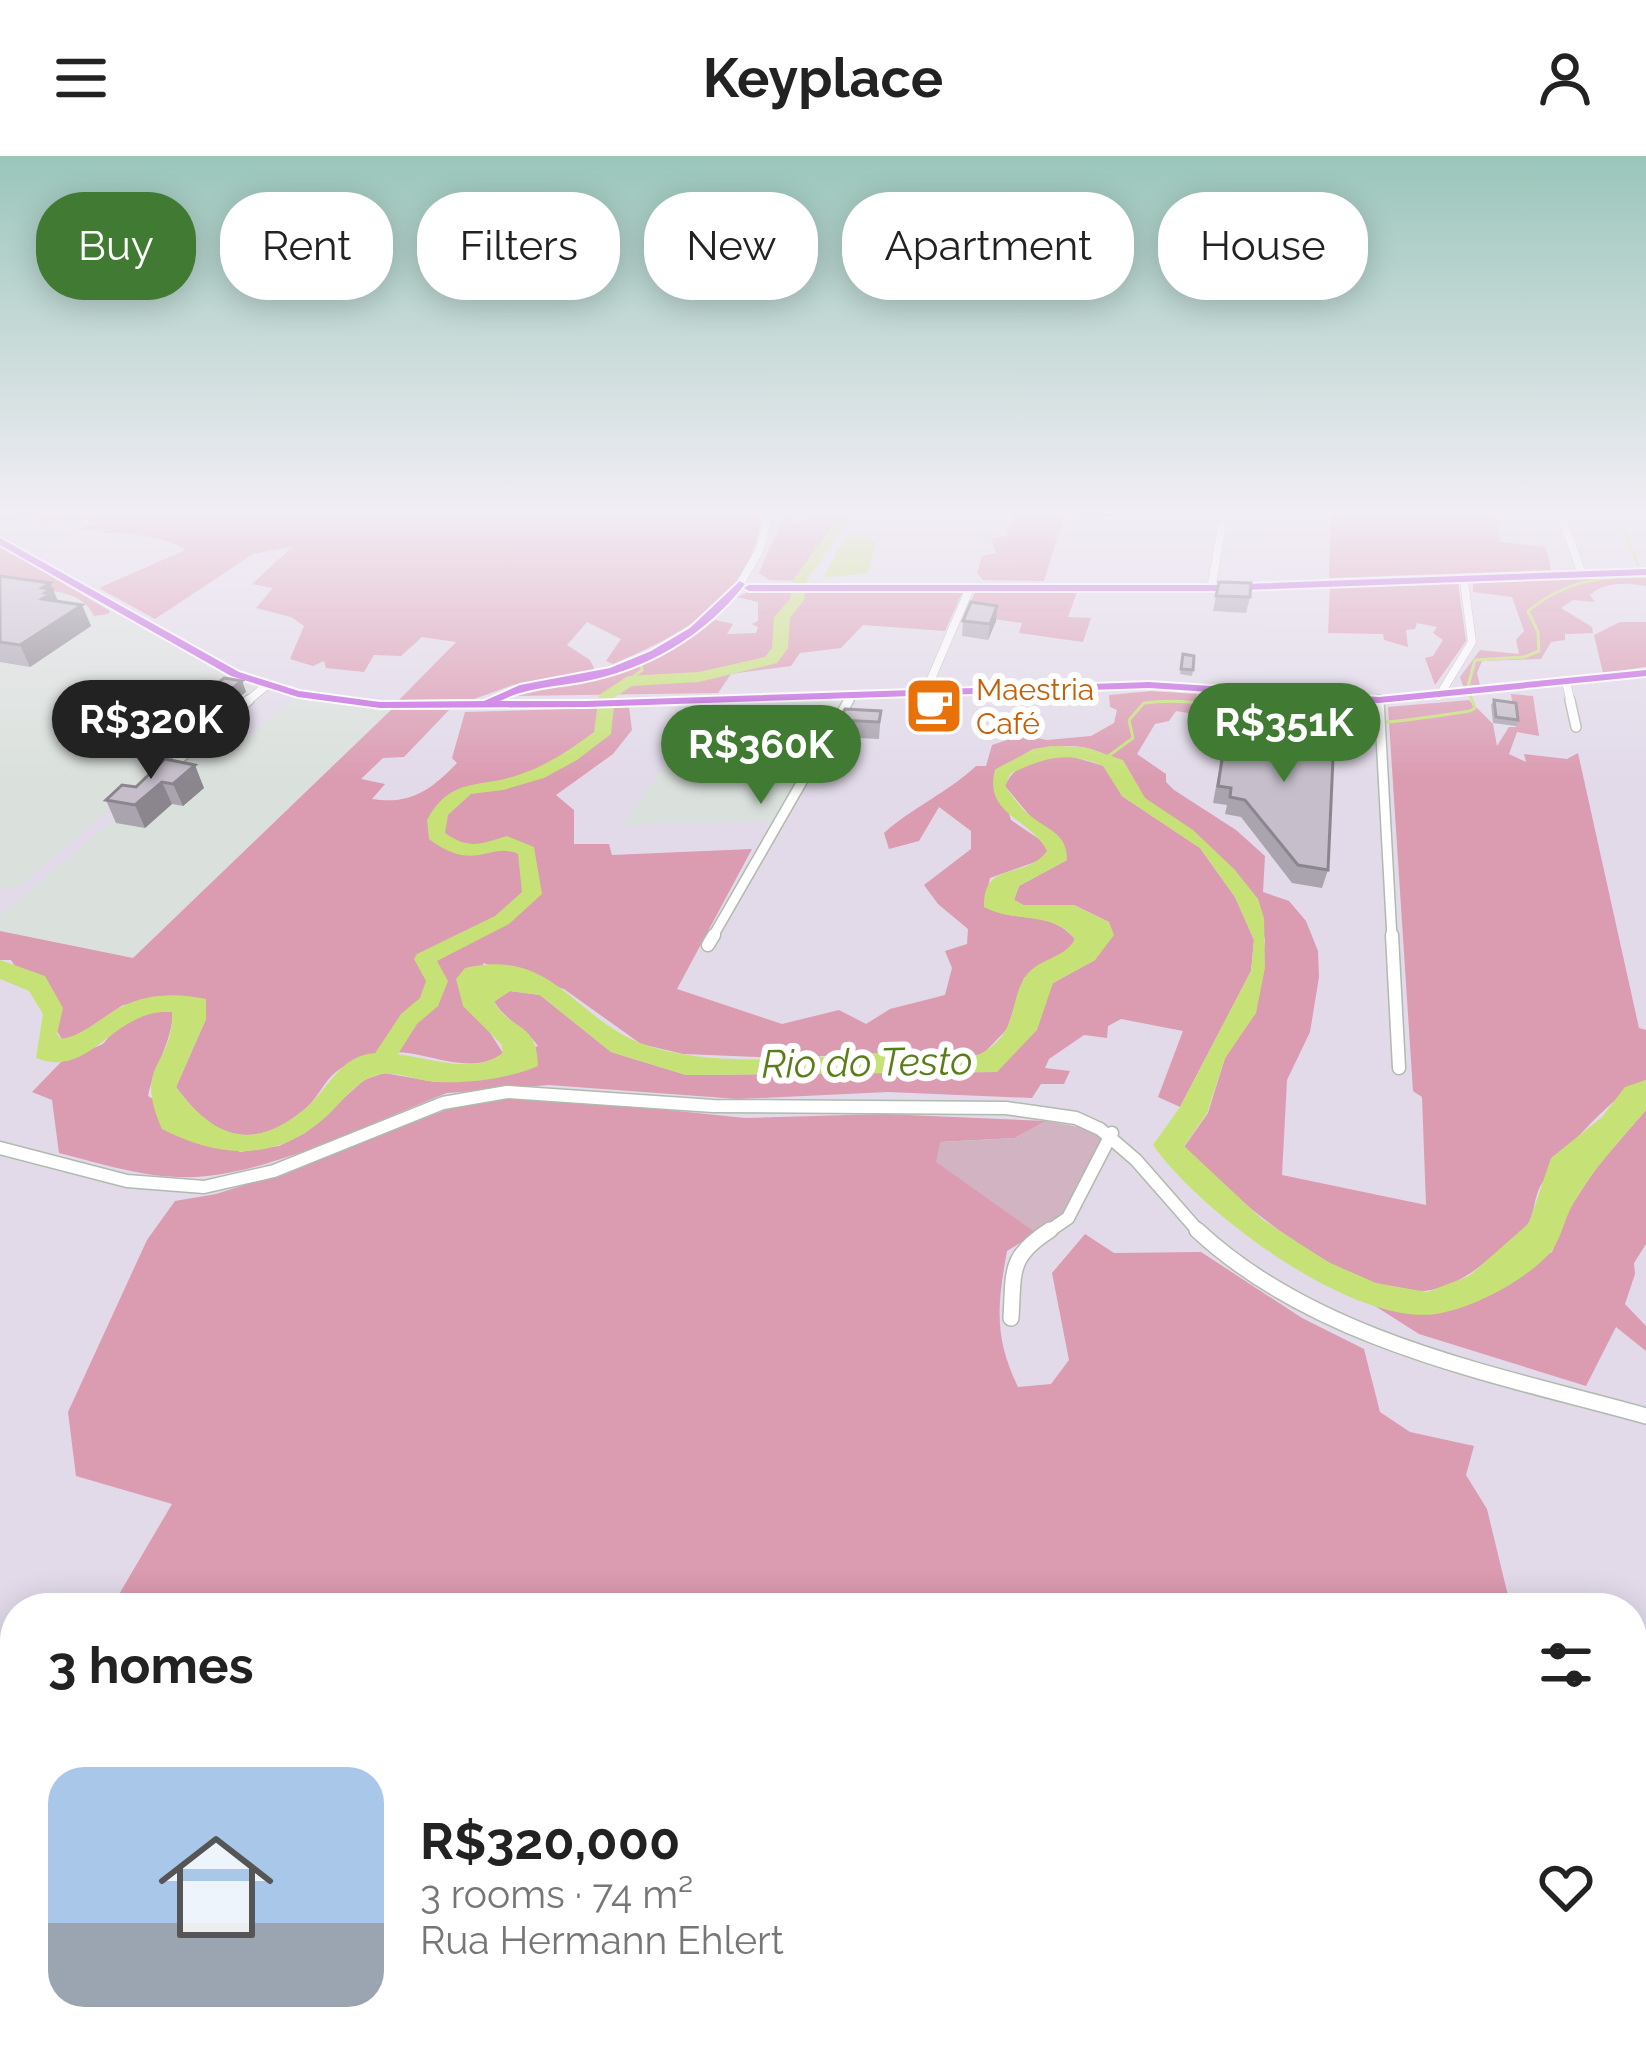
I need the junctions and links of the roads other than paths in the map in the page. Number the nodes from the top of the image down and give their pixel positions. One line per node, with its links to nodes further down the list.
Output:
1 (110, 604): 7 (main road)
2 (726, 604): 12 (main road)
3 (963, 604): 8 (street)
4 (1465, 604): 10 (street)
5 (1646, 674): 6 (main road)
6 (1566, 682): 10 (main road); 13 (street)
7 (266, 686): 12 (main road); 14 (street)
8 (926, 693): 9 (main road); 11 (main road)
9 (852, 695): 12 (main road); 15 (street)
10 (1439, 695): 11 (main road)
11 (1378, 700): 16 (street)
12 (486, 706)
13 (1576, 727)
14 (159, 775)
15 (708, 945)
16 (1399, 1067)
17 (1112, 1133): 18 (street); 19 (street); 20 (street)
18 (0, 1148)
19 (1011, 1318)
20 (1646, 1415)

